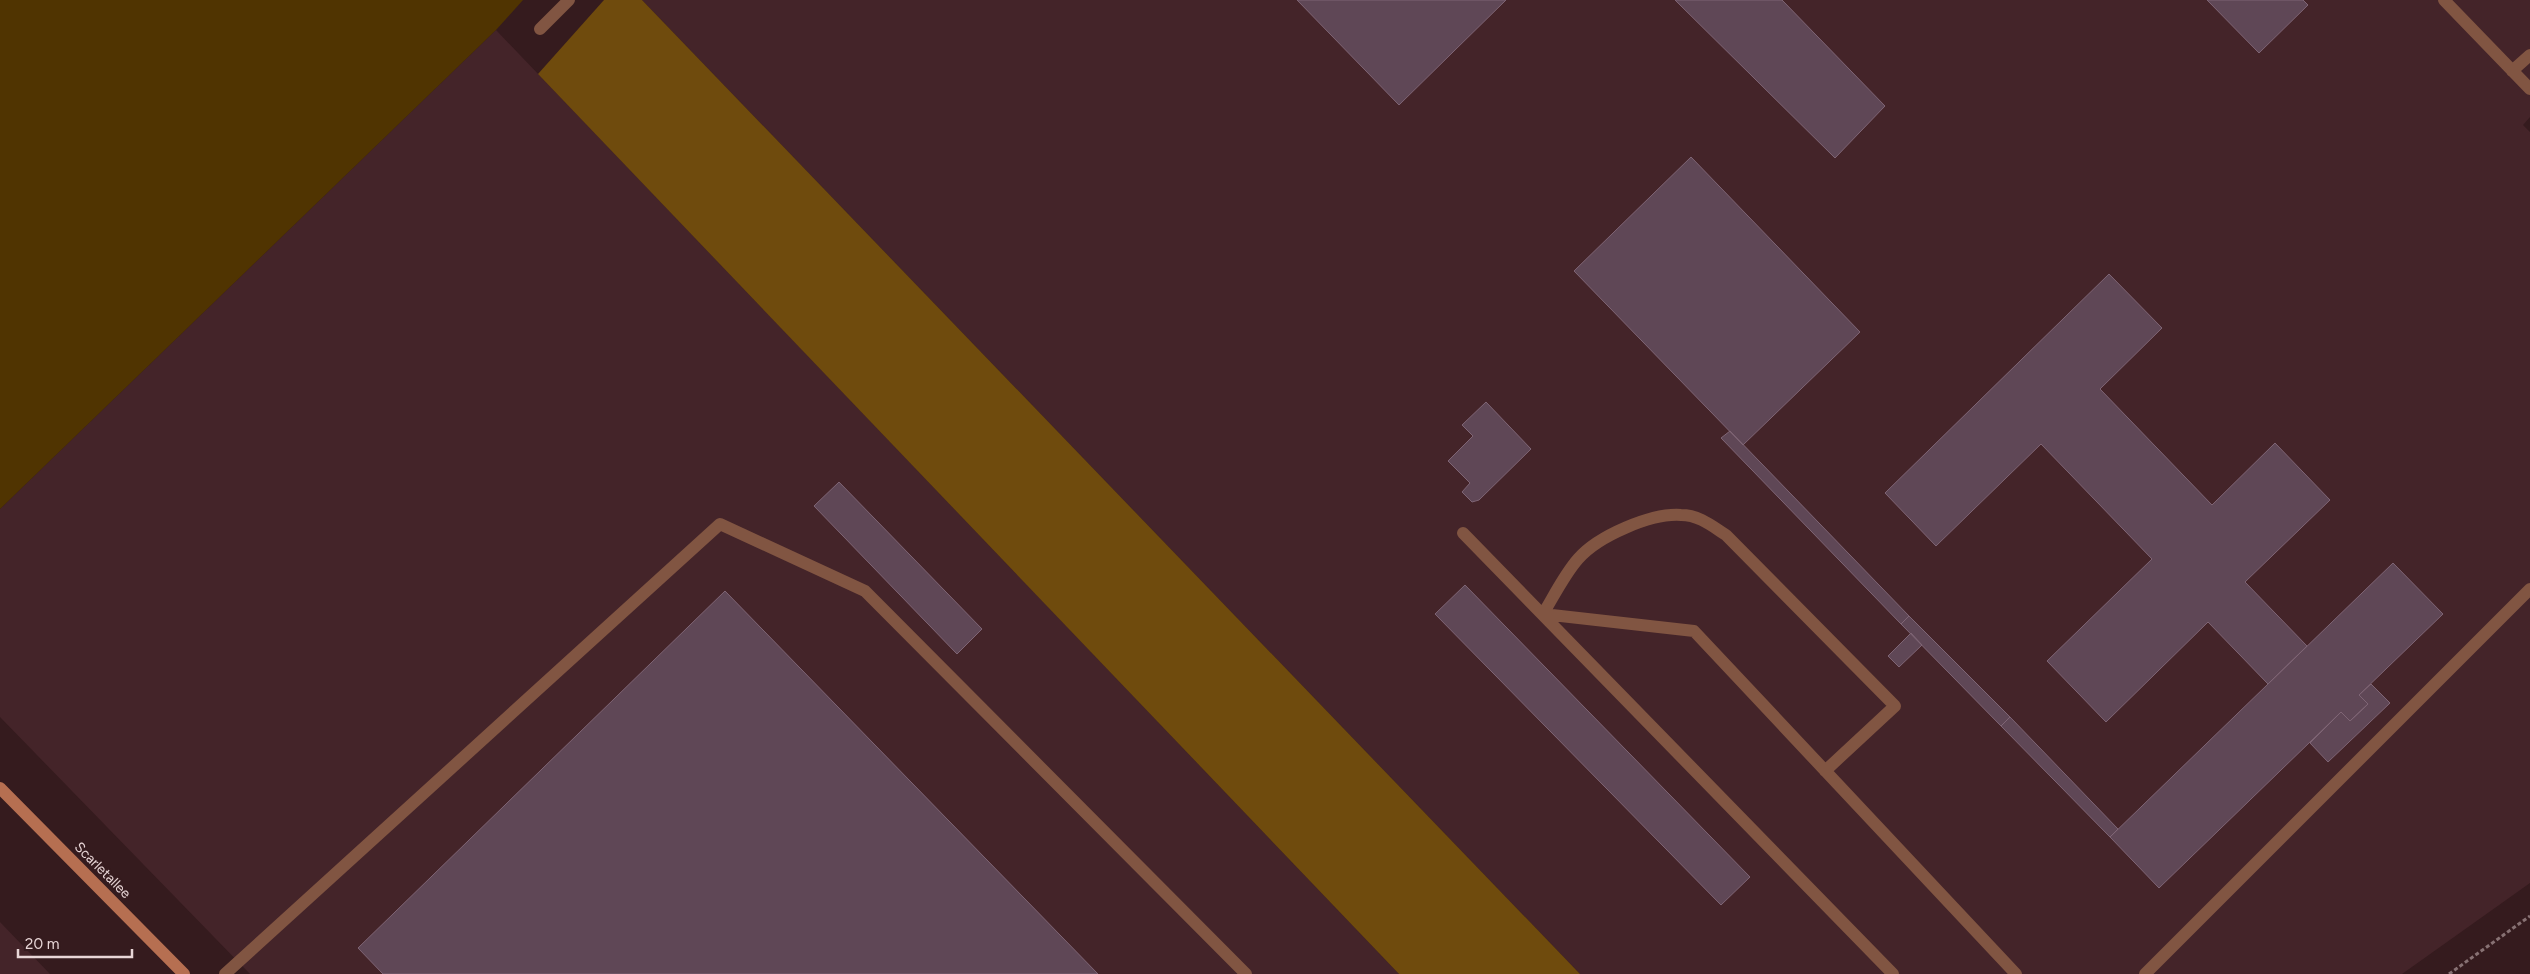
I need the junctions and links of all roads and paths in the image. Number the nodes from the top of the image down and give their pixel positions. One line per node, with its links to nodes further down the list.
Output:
1 (569, 0): 3 (lane)
2 (2448, 2): 5 (lane)
3 (540, 29)
4 (2530, 54): 5 (lane)
5 (2512, 71): 6 (lane)
6 (2530, 89)
7 (1463, 532): 9 (lane)
8 (2530, 589): 18 (lane)
9 (1543, 614): 10 (lane); 10 (lane); 16 (lane)
10 (1825, 771): 17 (lane)
11 (0, 788): 13 (street, Scarletallee)
12 (2530, 916): 19 (path)
13 (184, 974)
14 (225, 974): 15 (lane)
15 (1246, 974)
16 (1892, 974)
17 (2016, 974)
18 (2145, 974)
19 (2448, 974)

